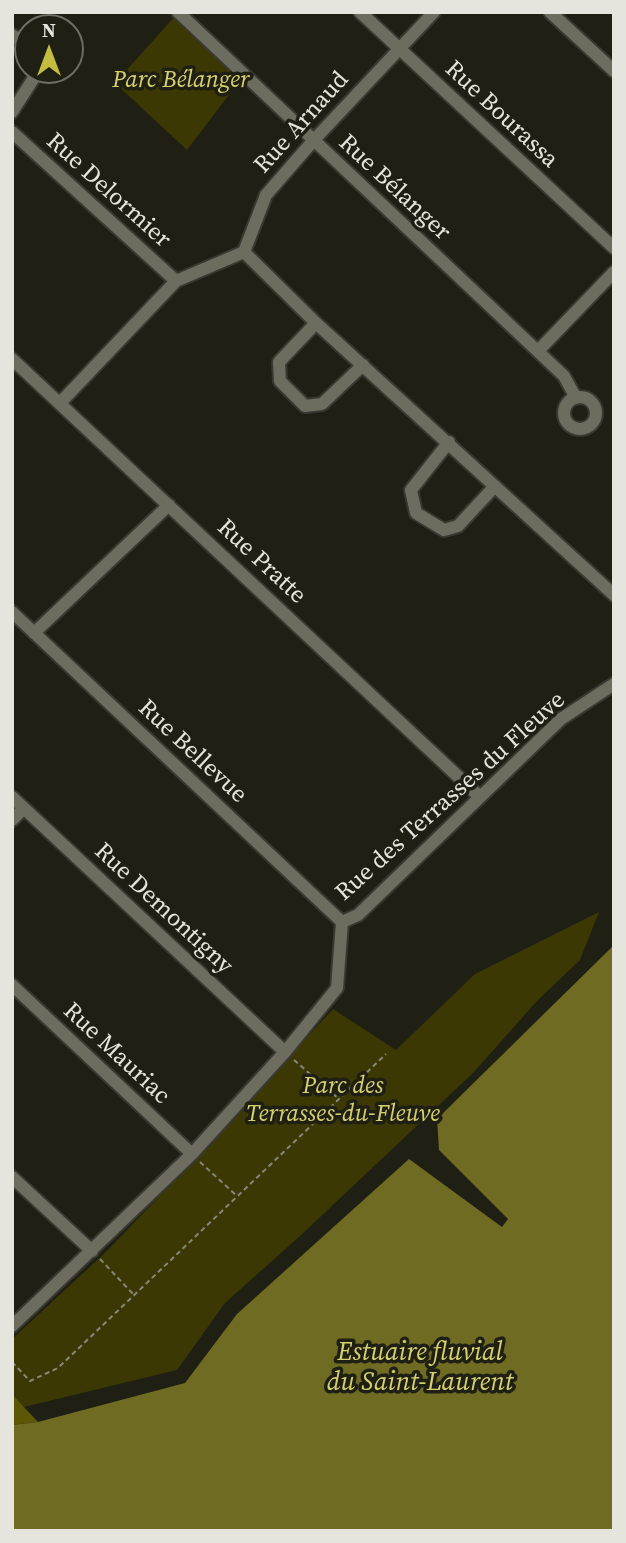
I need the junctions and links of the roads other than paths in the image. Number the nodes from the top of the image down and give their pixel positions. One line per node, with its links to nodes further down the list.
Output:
1 (178, 12): 10 (street, Rue Bélanger)
2 (360, 12): 5 (street, Rue Bourassa)
3 (434, 12): 5 (street, Rue Arnaud)
4 (550, 12): 6 (street)
5 (399, 50): 10 (street, Rue Arnaud); 11 (street, Rue Bourassa)
6 (614, 71)
7 (30, 84): 8 (street)
8 (12, 112)
9 (12, 132): 14 (street, Rue Delormier)
10 (313, 141): 12 (street, Rue Arnaud); 16 (street, Rue Bélanger)
11 (614, 248)
12 (244, 252): 14 (street); 15 (street)
13 (614, 272): 16 (street)
14 (176, 281): 20 (street)
15 (316, 323): 18 (street); 18 (street)
16 (538, 351): 19 (street, Rue Bélanger)
17 (12, 359): 20 (street, Rue Pratte)
18 (363, 365): 21 (street)
19 (576, 398)
20 (60, 403): 23 (street, Rue Pratte)
21 (449, 442): 22 (street); 22 (street)
22 (495, 486): 24 (street)
23 (169, 505): 26 (street); 29 (street, Rue Pratte)
24 (614, 595)
25 (12, 612): 26 (street, Rue Bellevue)
26 (34, 633): 32 (street, Rue Bellevue)
27 (614, 684): 29 (street, Rue des Terrasses du Fleuve)
28 (12, 797): 30 (street, Rue Demontigny)
29 (480, 797): 32 (street, Rue des Terrasses du Fleuve)
30 (23, 808): 31 (street); 34 (street, Rue Demontigny)
31 (12, 820)
32 (342, 922): 34 (street, Rue des Terrasses du Fleuve)
33 (12, 985): 35 (street, Rue Mauriac)
34 (285, 1052): 35 (street, Rue des Terrasses du Fleuve)
35 (192, 1154): 37 (street, Rue des Terrasses du Fleuve)
36 (12, 1177): 37 (street)
37 (92, 1251): 38 (street, Rue des Terrasses du Fleuve)
38 (12, 1326)

